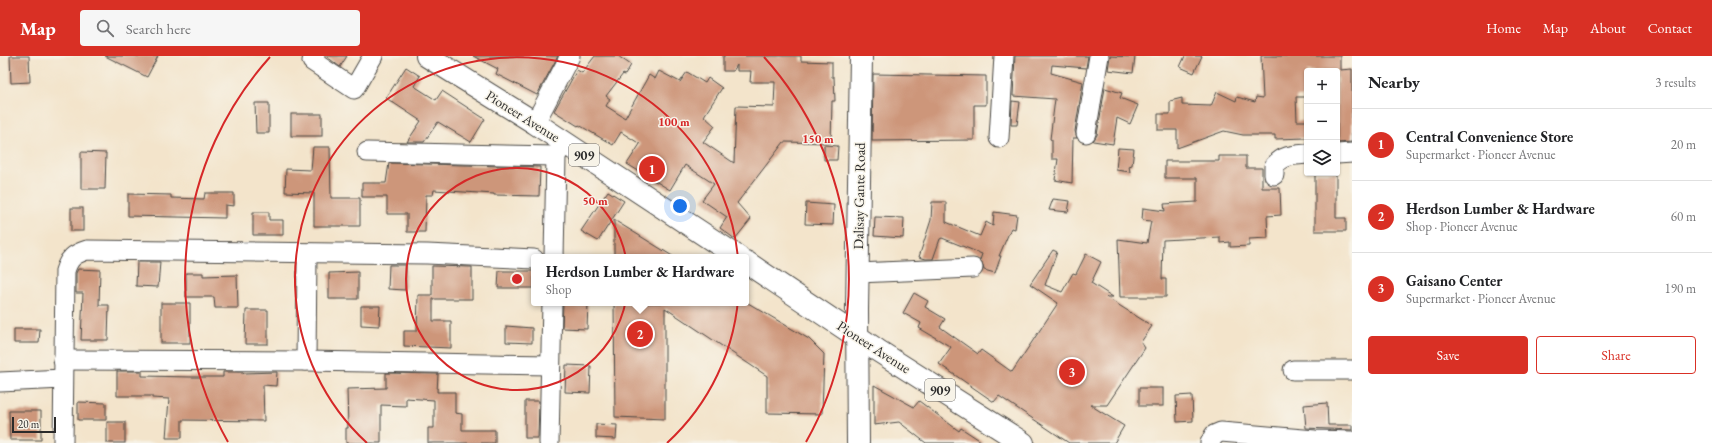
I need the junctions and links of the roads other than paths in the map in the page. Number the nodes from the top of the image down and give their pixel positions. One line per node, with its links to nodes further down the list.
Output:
1 (315, 56): 2 (street)
2 (373, 56)
3 (428, 56): 8 (main road, Pioneer Avenue / 909)
4 (570, 56): 8 (street)
5 (861, 56): 23 (main road, Dalisay Gante Road)
6 (1004, 56): 10 (street)
7 (1099, 56): 9 (street)
8 (535, 122): 11 (main road, Pioneer Avenue / 909)
9 (1086, 133)
10 (999, 138)
11 (560, 149): 12 (street); 18 (street); 19 (main road, Pioneer Avenue / 909)
12 (367, 152)
13 (1352, 153): 15 (street)
14 (1304, 154): 16 (street)
15 (1340, 154)
16 (1274, 175)
17 (307, 254): 20 (street); 26 (street); 27 (street)
18 (554, 254)
19 (733, 254)
20 (531, 259)
21 (749, 264): 25 (main road, Pioneer Avenue / 909)
22 (973, 268): 23 (street)
23 (858, 273): 25 (main road, Dalisay Gante Road)
24 (552, 306): 28 (street)
25 (858, 336): 36 (main road, Dalisay Gante Road); 37 (main road, Pioneer Avenue / 909)
26 (63, 360): 27 (street); 31 (street)
27 (306, 361): 28 (street)
28 (550, 365): 35 (street)
29 (1293, 370): 30 (street)
30 (1352, 370)
31 (63, 379): 32 (street); 34 (street)
32 (0, 382)
33 (1352, 441): 38 (street)
34 (63, 443)
35 (549, 443)
36 (858, 443)
37 (1023, 443)
38 (1210, 443)

